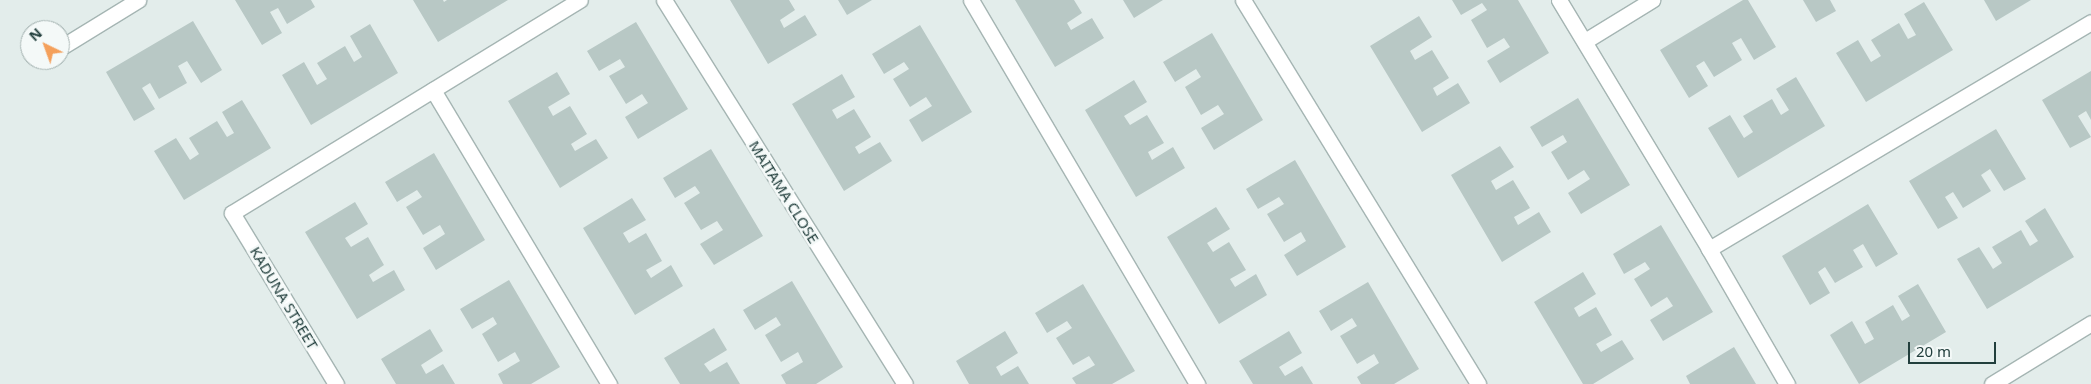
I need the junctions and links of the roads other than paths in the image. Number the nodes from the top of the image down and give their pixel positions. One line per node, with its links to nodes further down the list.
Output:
1 (138, 0): 10 (street)
2 (580, 0): 11 (street)
3 (664, 0): 16 (street, MAITAMA CLOSE)
4 (971, 0): 17 (street)
5 (1243, 0): 18 (street)
6 (1559, 0): 9 (street)
7 (1652, 0): 9 (street)
8 (2091, 22): 12 (street)
9 (1585, 41): 12 (street)
10 (70, 42)
11 (432, 90): 14 (street, KADUNA STREET); 15 (street)
12 (1709, 249): 19 (street)
13 (2091, 323): 20 (street)
14 (336, 384)
15 (609, 384)
16 (905, 384)
17 (1197, 384)
18 (1478, 384)
19 (1787, 384)
20 (1992, 384)

